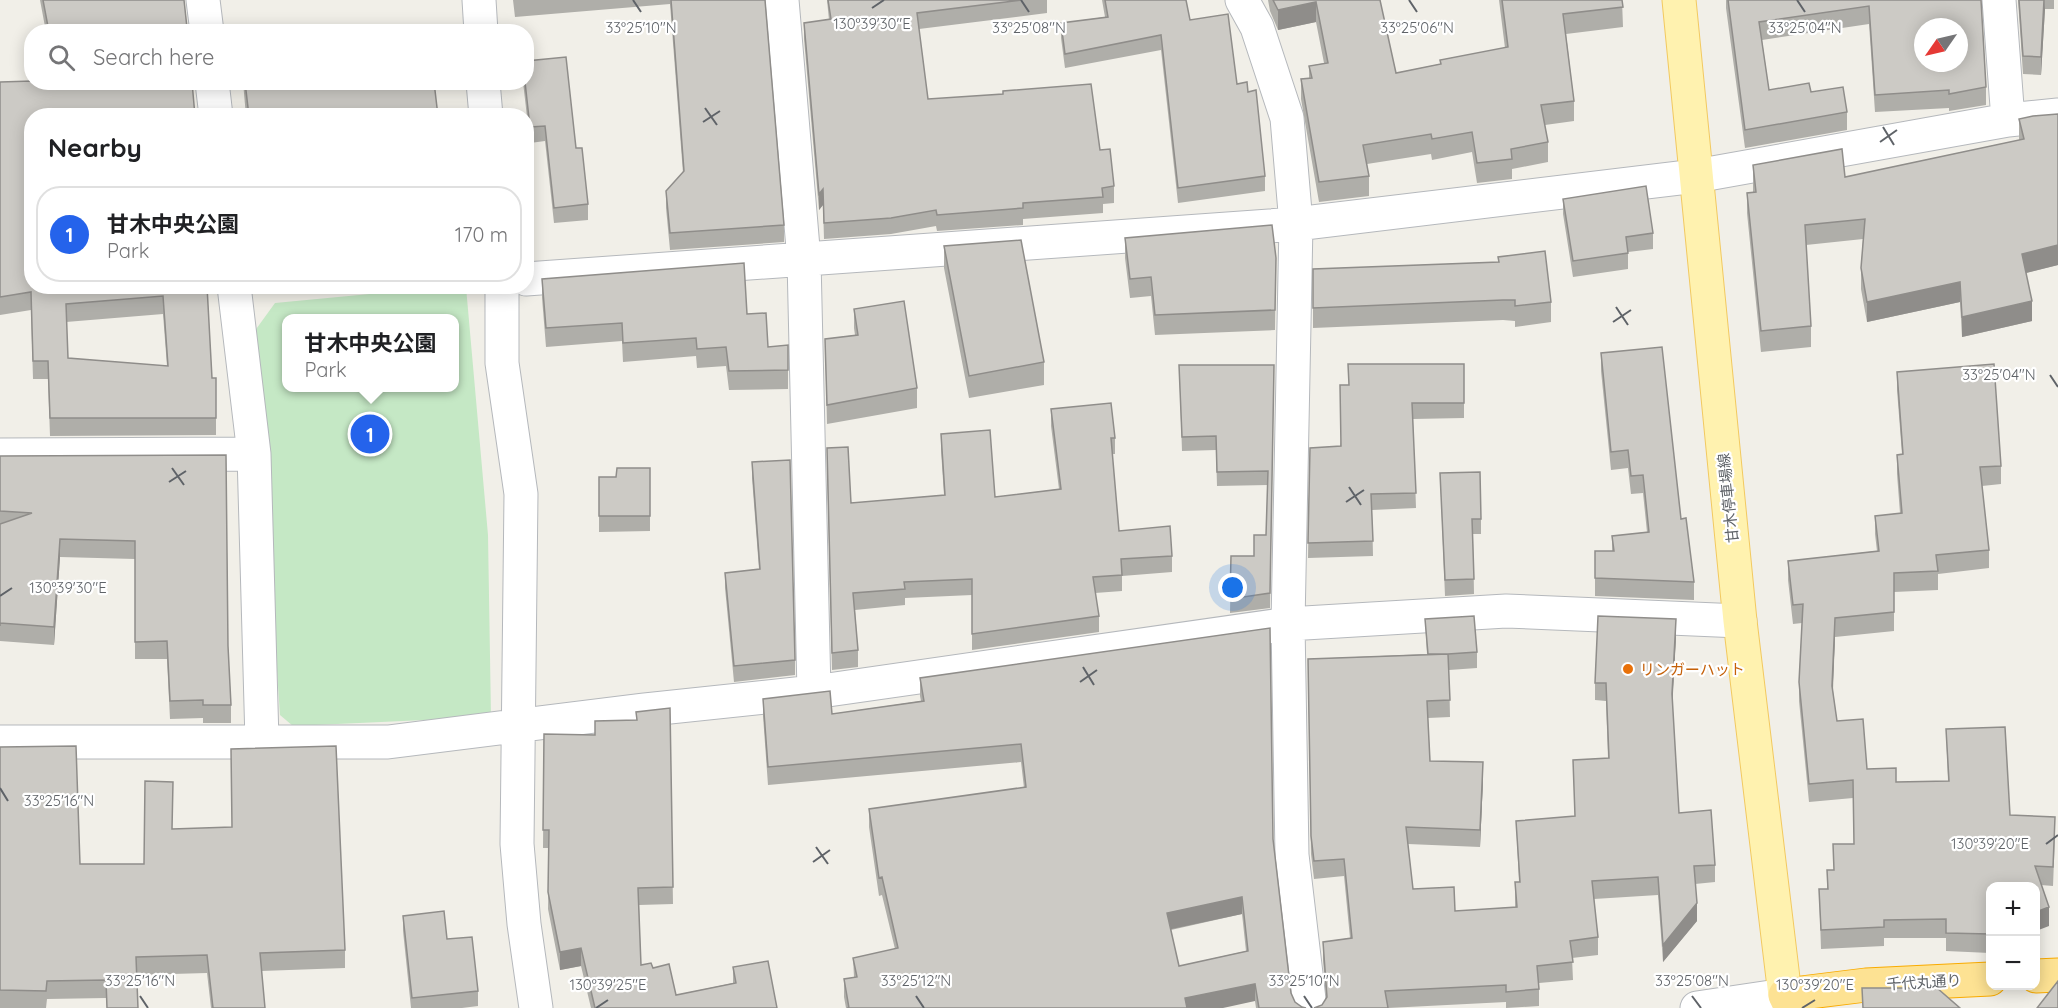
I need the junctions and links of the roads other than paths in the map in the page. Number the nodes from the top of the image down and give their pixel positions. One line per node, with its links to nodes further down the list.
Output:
1 (203, 0): 7 (street)
2 (479, 0): 8 (street)
3 (782, 0): 17 (street)
4 (1242, 0): 16 (street)
5 (1679, 0): 15 (main road, 甘木停車場線)
6 (1999, 0): 14 (street)
7 (206, 24)
8 (480, 24)
9 (213, 90): 11 (street)
10 (484, 90): 12 (street)
11 (215, 108)
12 (485, 108)
13 (2058, 115): 14 (street)
14 (2007, 120): 15 (street)
15 (1696, 176): 16 (street); 23 (main road, 甘木停車場線)
16 (1296, 224): 17 (street); 24 (street)
17 (804, 260): 18 (street); 25 (street)
18 (534, 278)
19 (235, 294): 21 (street)
20 (502, 294): 26 (street)
21 (254, 454): 22 (street); 27 (street)
22 (0, 455)
23 (1740, 621): 24 (street); 32 (main road, 甘木停車場線)
24 (1288, 624): 25 (street); 34 (street)
25 (814, 692): 26 (street)
26 (519, 728): 27 (street); 33 (street)
27 (262, 741): 28 (street)
28 (0, 742)
29 (2058, 975): 30 (highway)
30 (2040, 976)
31 (1986, 979): 32 (highway, 千代丸通り)
32 (1788, 1002): 35 (street)
33 (536, 1008)
34 (1310, 1008)
35 (1696, 1008)

